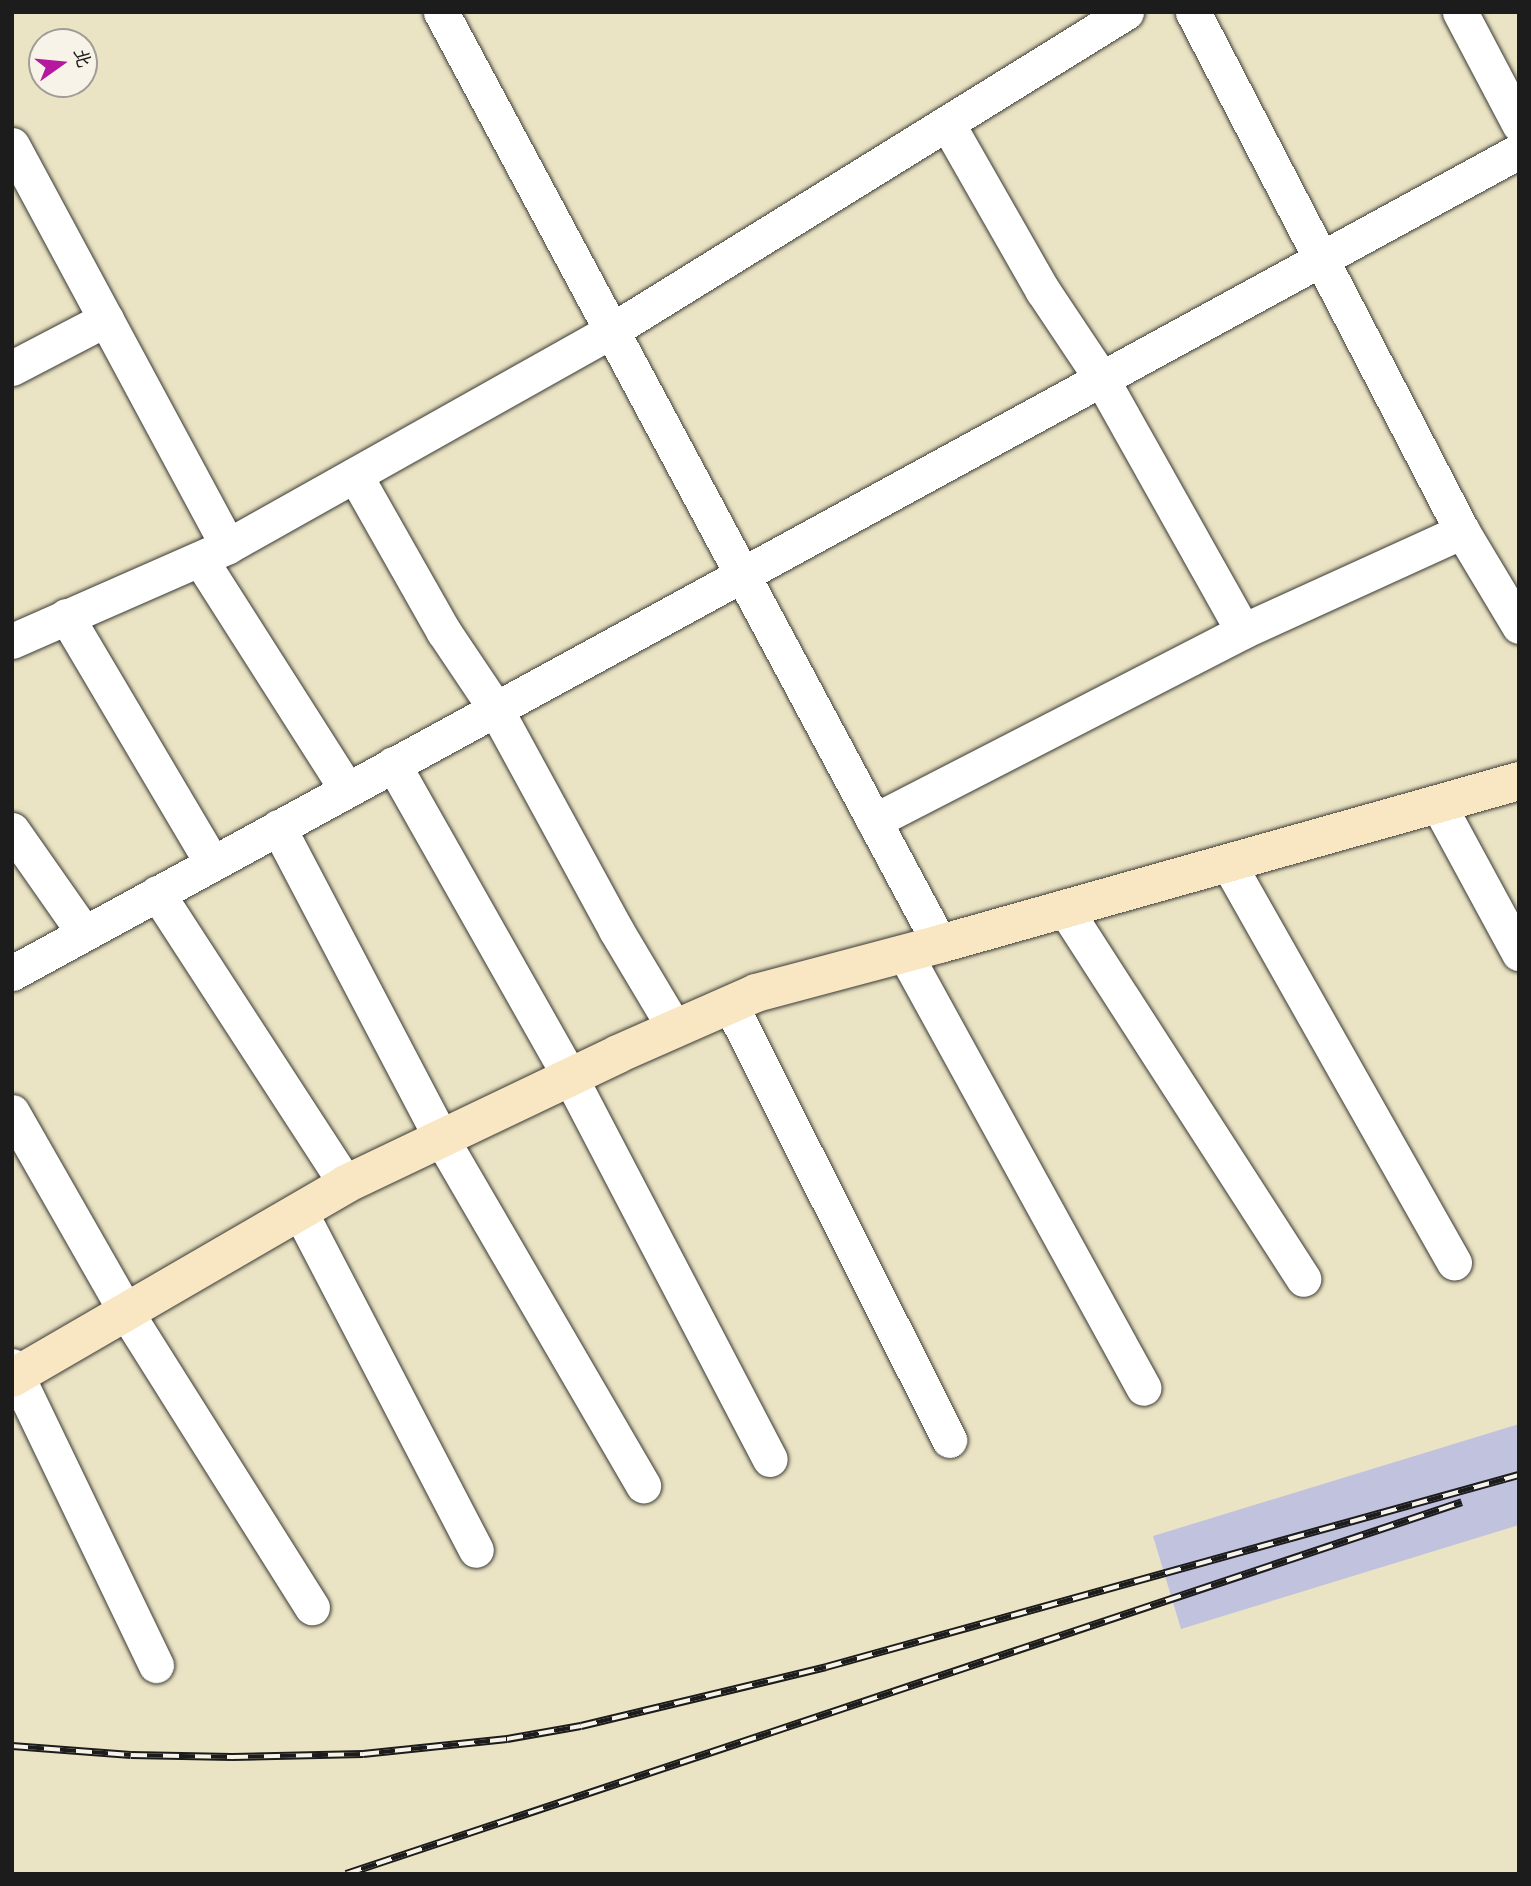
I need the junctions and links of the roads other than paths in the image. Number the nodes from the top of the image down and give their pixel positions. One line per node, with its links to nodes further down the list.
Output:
1 (441, 12): 11 (street)
2 (1126, 12): 5 (street)
3 (1193, 12): 9 (street)
4 (1460, 12): 6 (street)
5 (947, 123): 11 (street); 13 (street)
6 (1519, 124)
7 (12, 145): 10 (street)
8 (1519, 151): 9 (street)
9 (1322, 258): 13 (street); 15 (street)
10 (106, 319): 12 (street); 16 (street)
11 (611, 331): 14 (street); 17 (street)
12 (12, 368)
13 (1101, 378): 17 (street); 20 (street)
14 (355, 475): 16 (street); 22 (street)
15 (1462, 531): 19 (street); 20 (street)
16 (214, 552): 18 (street); 25 (street)
17 (741, 573): 22 (street); 27 (street)
18 (66, 616): 21 (street); 30 (street)
19 (1519, 626)
20 (1243, 631): 27 (street)
21 (12, 641)
22 (495, 708): 23 (street); 39 (street)
23 (393, 764): 25 (street); 40 (street)
24 (1519, 781): 26 (street)
25 (347, 790): 28 (street)
26 (1438, 804): 31 (street); 36 (street)
27 (874, 821): 35 (street)
28 (278, 827): 30 (street); 42 (street)
29 (12, 830): 34 (street)
30 (212, 863): 32 (street)
31 (1228, 863): 33 (street); 45 (street)
32 (157, 893): 34 (street); 43 (street)
33 (1065, 909): 35 (street); 46 (street)
34 (84, 933): 37 (street)
35 (923, 949): 38 (street); 49 (street)
36 (1519, 954)
37 (12, 973)
38 (730, 1004): 39 (street); 50 (street)
39 (675, 1029): 40 (street)
40 (570, 1077): 42 (street); 51 (street)
41 (12, 1112): 47 (street)
42 (441, 1138): 43 (street); 52 (street)
43 (346, 1184): 44 (street)
44 (299, 1210): 47 (street); 53 (street)
45 (1454, 1263)
46 (1303, 1279)
47 (126, 1312): 48 (street); 54 (street)
48 (14, 1373): 55 (street)
49 (1144, 1388)
50 (949, 1440)
51 (770, 1459)
52 (643, 1485)
53 (476, 1550)
54 (312, 1607)
55 (156, 1665)

